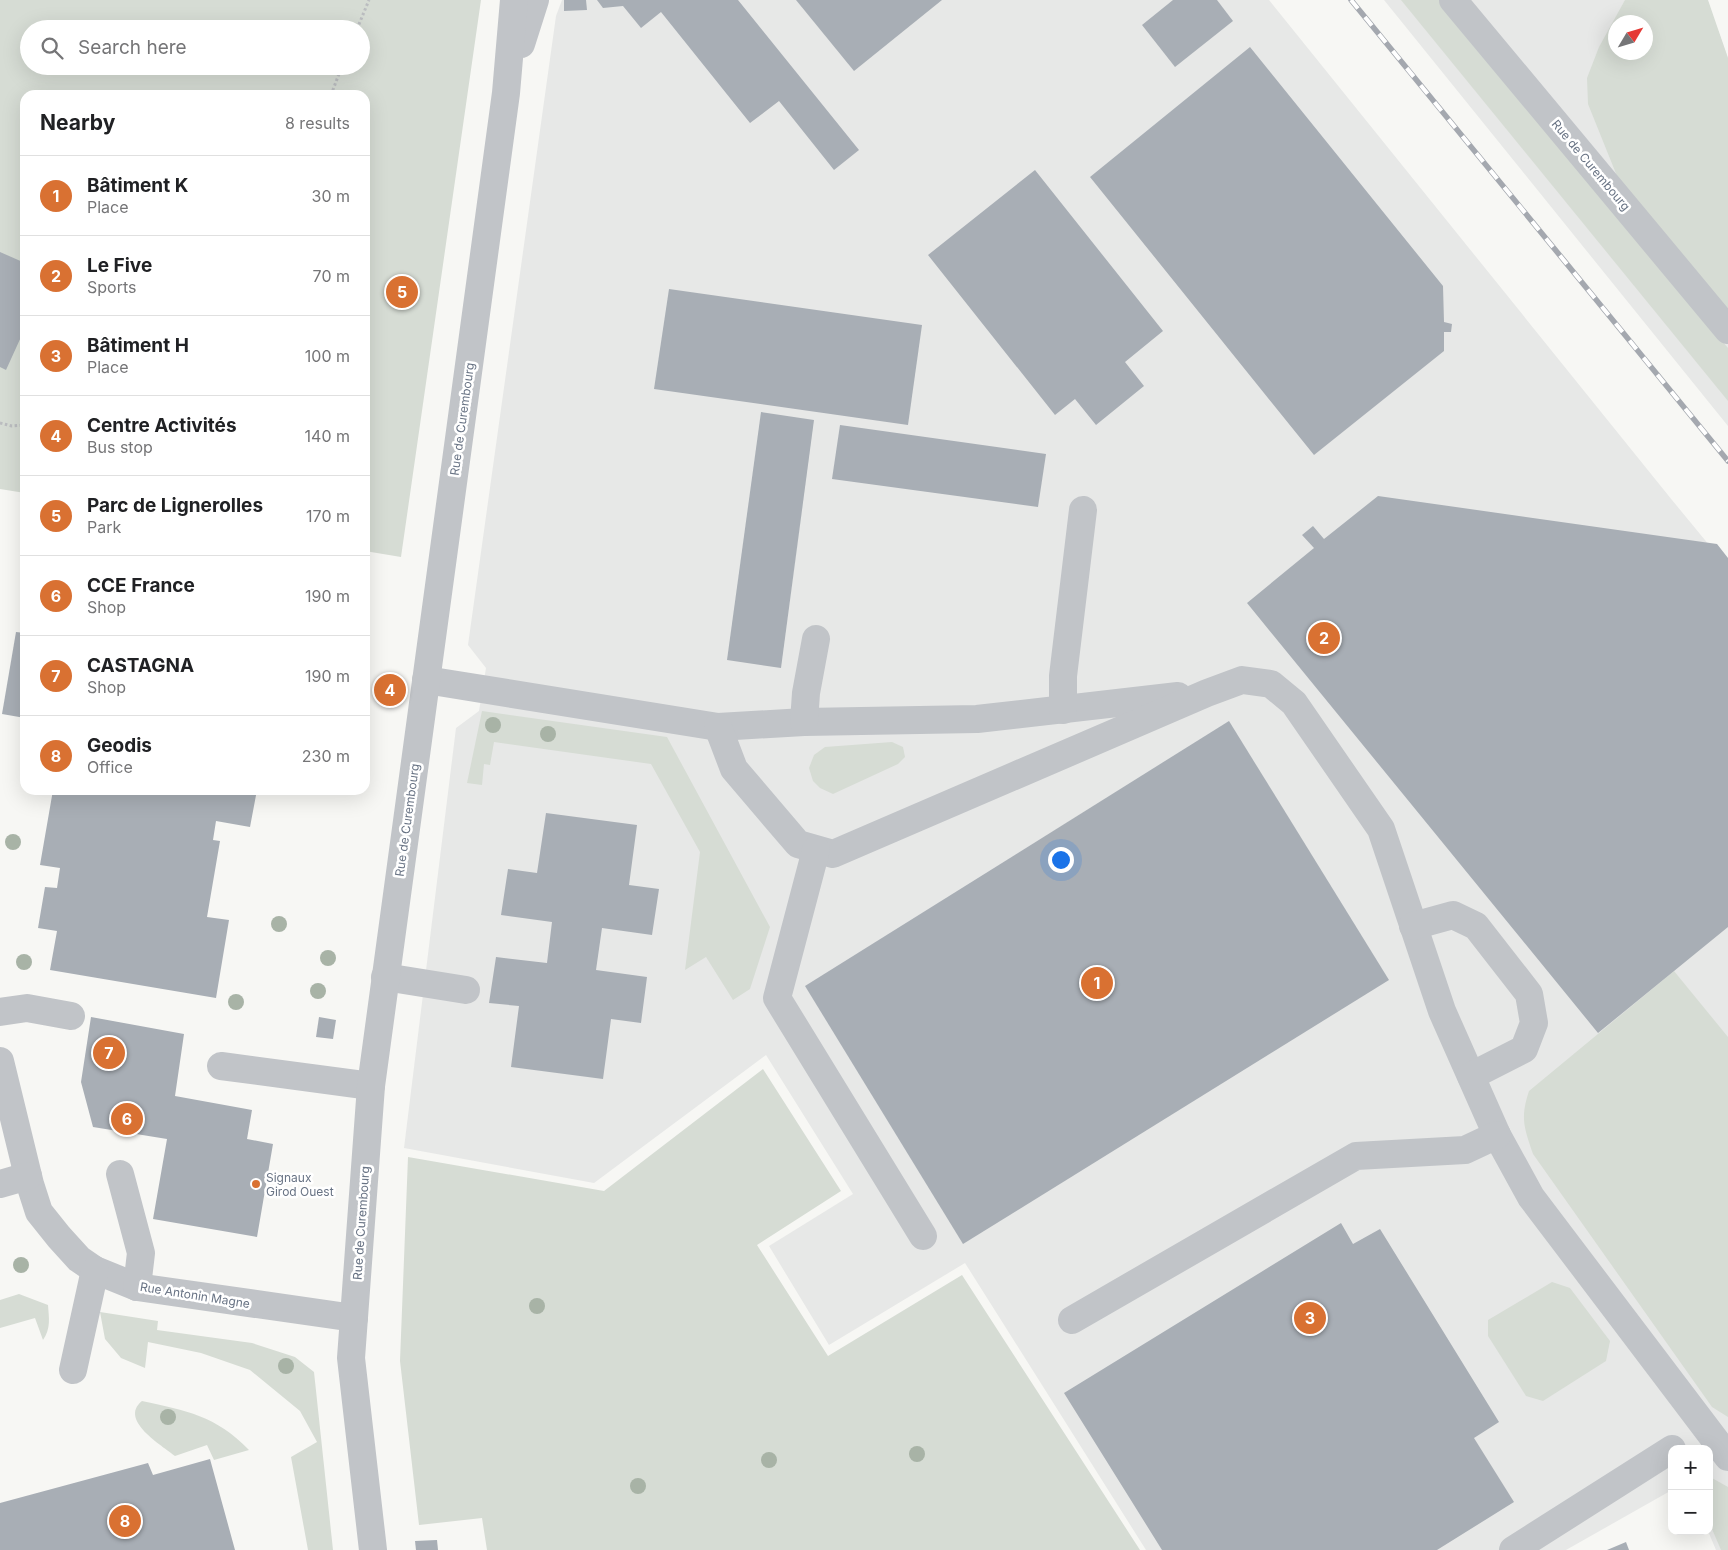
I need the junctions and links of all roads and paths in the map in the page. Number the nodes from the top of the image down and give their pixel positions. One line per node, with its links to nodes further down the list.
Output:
1 (369, 0): 5 (path)
2 (514, 0): 8 (street, Rue de Curembourg)
3 (535, 0): 8 (street, Rue de Curembourg)
4 (1453, 0): 9 (street, Rue de Curembourg)
5 (361, 20)
6 (339, 75): 7 (path)
7 (333, 90)
8 (506, 93): 14 (street, Rue de Curembourg)
9 (1728, 330)
10 (0, 423): 11 (path)
11 (20, 426)
12 (1084, 510): 16 (street)
13 (816, 639): 17 (street)
14 (426, 680): 18 (street); 21 (street, Rue de Curembourg)
15 (1207, 693): 16 (street); 19 (street); 20 (street)
16 (1063, 710): 17 (street)
17 (804, 722): 18 (street)
18 (718, 727): 19 (street)
19 (816, 850): 33 (street)
20 (1413, 926): 27 (street); 27 (street)
21 (385, 977): 22 (street); 28 (street, Rue de Curembourg)
22 (466, 990)
23 (0, 1012): 24 (street)
24 (71, 1016)
25 (0, 1061): 31 (street, Rue Antonin Magne)
26 (221, 1066): 28 (street)
27 (1471, 1076): 29 (street)
28 (371, 1086): 36 (street, Rue de Curembourg)
29 (1497, 1135): 37 (street); 39 (street)
30 (120, 1174): 35 (street)
31 (28, 1176): 32 (street); 34 (street, Rue Antonin Magne)
32 (0, 1184)
33 (923, 1236)
34 (95, 1270): 35 (street, Rue Antonin Magne); 38 (street)
35 (137, 1287): 36 (street, Rue Antonin Magne)
36 (354, 1318): 43 (street, Rue de Curembourg)
37 (1072, 1320)
38 (74, 1370)
39 (1704, 1426): 40 (street); 42 (street)
40 (1678, 1445)
41 (1668, 1452): 44 (street)
42 (1728, 1457)
43 (373, 1550)
44 (1513, 1550)

